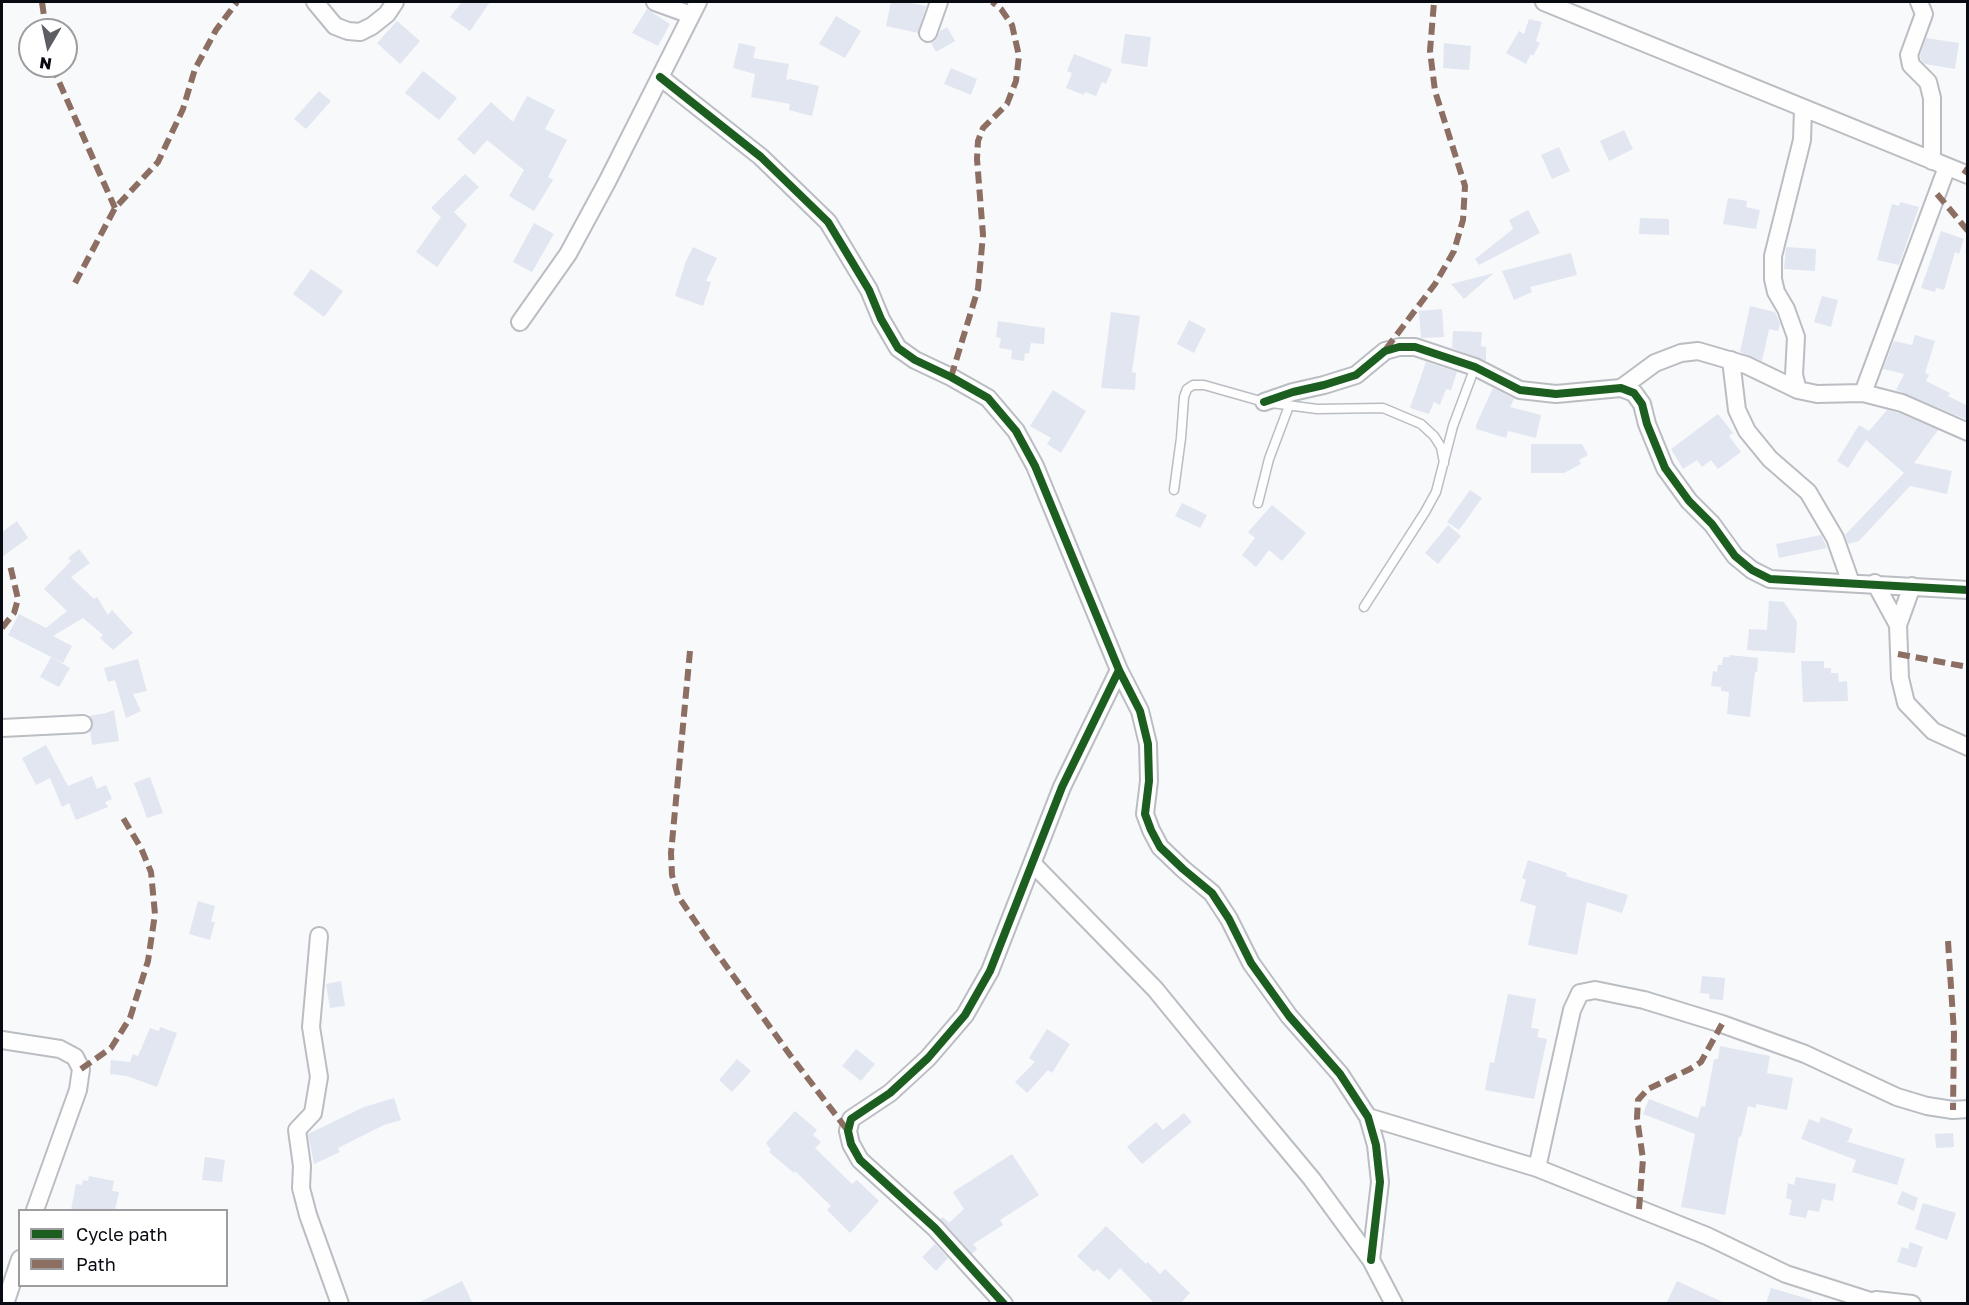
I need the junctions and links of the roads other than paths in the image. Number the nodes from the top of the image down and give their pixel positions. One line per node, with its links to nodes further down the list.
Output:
1 (315, 2): 2 (street)
2 (395, 2)
3 (655, 2): 7 (street)
4 (939, 2): 8 (street)
5 (1544, 2): 10 (street)
6 (1919, 2): 11 (street)
7 (694, 8): 9 (street)
8 (928, 33)
9 (660, 77): 13 (street); 31 (street)
10 (1803, 109): 11 (street); 17 (street)
11 (1940, 164): 12 (street); 18 (street)
12 (1968, 175)
13 (520, 322)
14 (1731, 360): 16 (street); 17 (street); 25 (street)
15 (1475, 367): 16 (street); 19 (street); 22 (lane)
16 (1622, 388): 25 (street)
17 (1798, 390): 18 (street)
18 (1863, 393): 21 (street)
19 (1264, 402): 20 (lane); 23 (lane)
20 (1290, 406): 22 (lane); 24 (lane)
21 (1968, 432)
22 (1444, 463): 29 (lane)
23 (1174, 490)
24 (1258, 503)
25 (1851, 583): 26 (street)
26 (1875, 583): 27 (street); 30 (street)
27 (1912, 586): 28 (street); 30 (street)
28 (1968, 590)
29 (1364, 608)
30 (1899, 625): 34 (street)
31 (1119, 670): 35 (street); 39 (street)
32 (83, 724): 33 (street)
33 (2, 728)
34 (1968, 747)
35 (1033, 864): 42 (street); 47 (street)
36 (319, 936): 46 (street)
37 (2, 1040): 41 (street)
38 (1968, 1109): 40 (street)
39 (1368, 1116): 40 (street); 42 (street)
40 (1537, 1168): 44 (street)
41 (35, 1209)
42 (1371, 1260): 48 (street)
43 (18, 1264): 45 (street)
44 (1878, 1302): 49 (street)
45 (5, 1304)
46 (340, 1304)
47 (1004, 1304)
48 (1394, 1304)
49 (1912, 1304)

